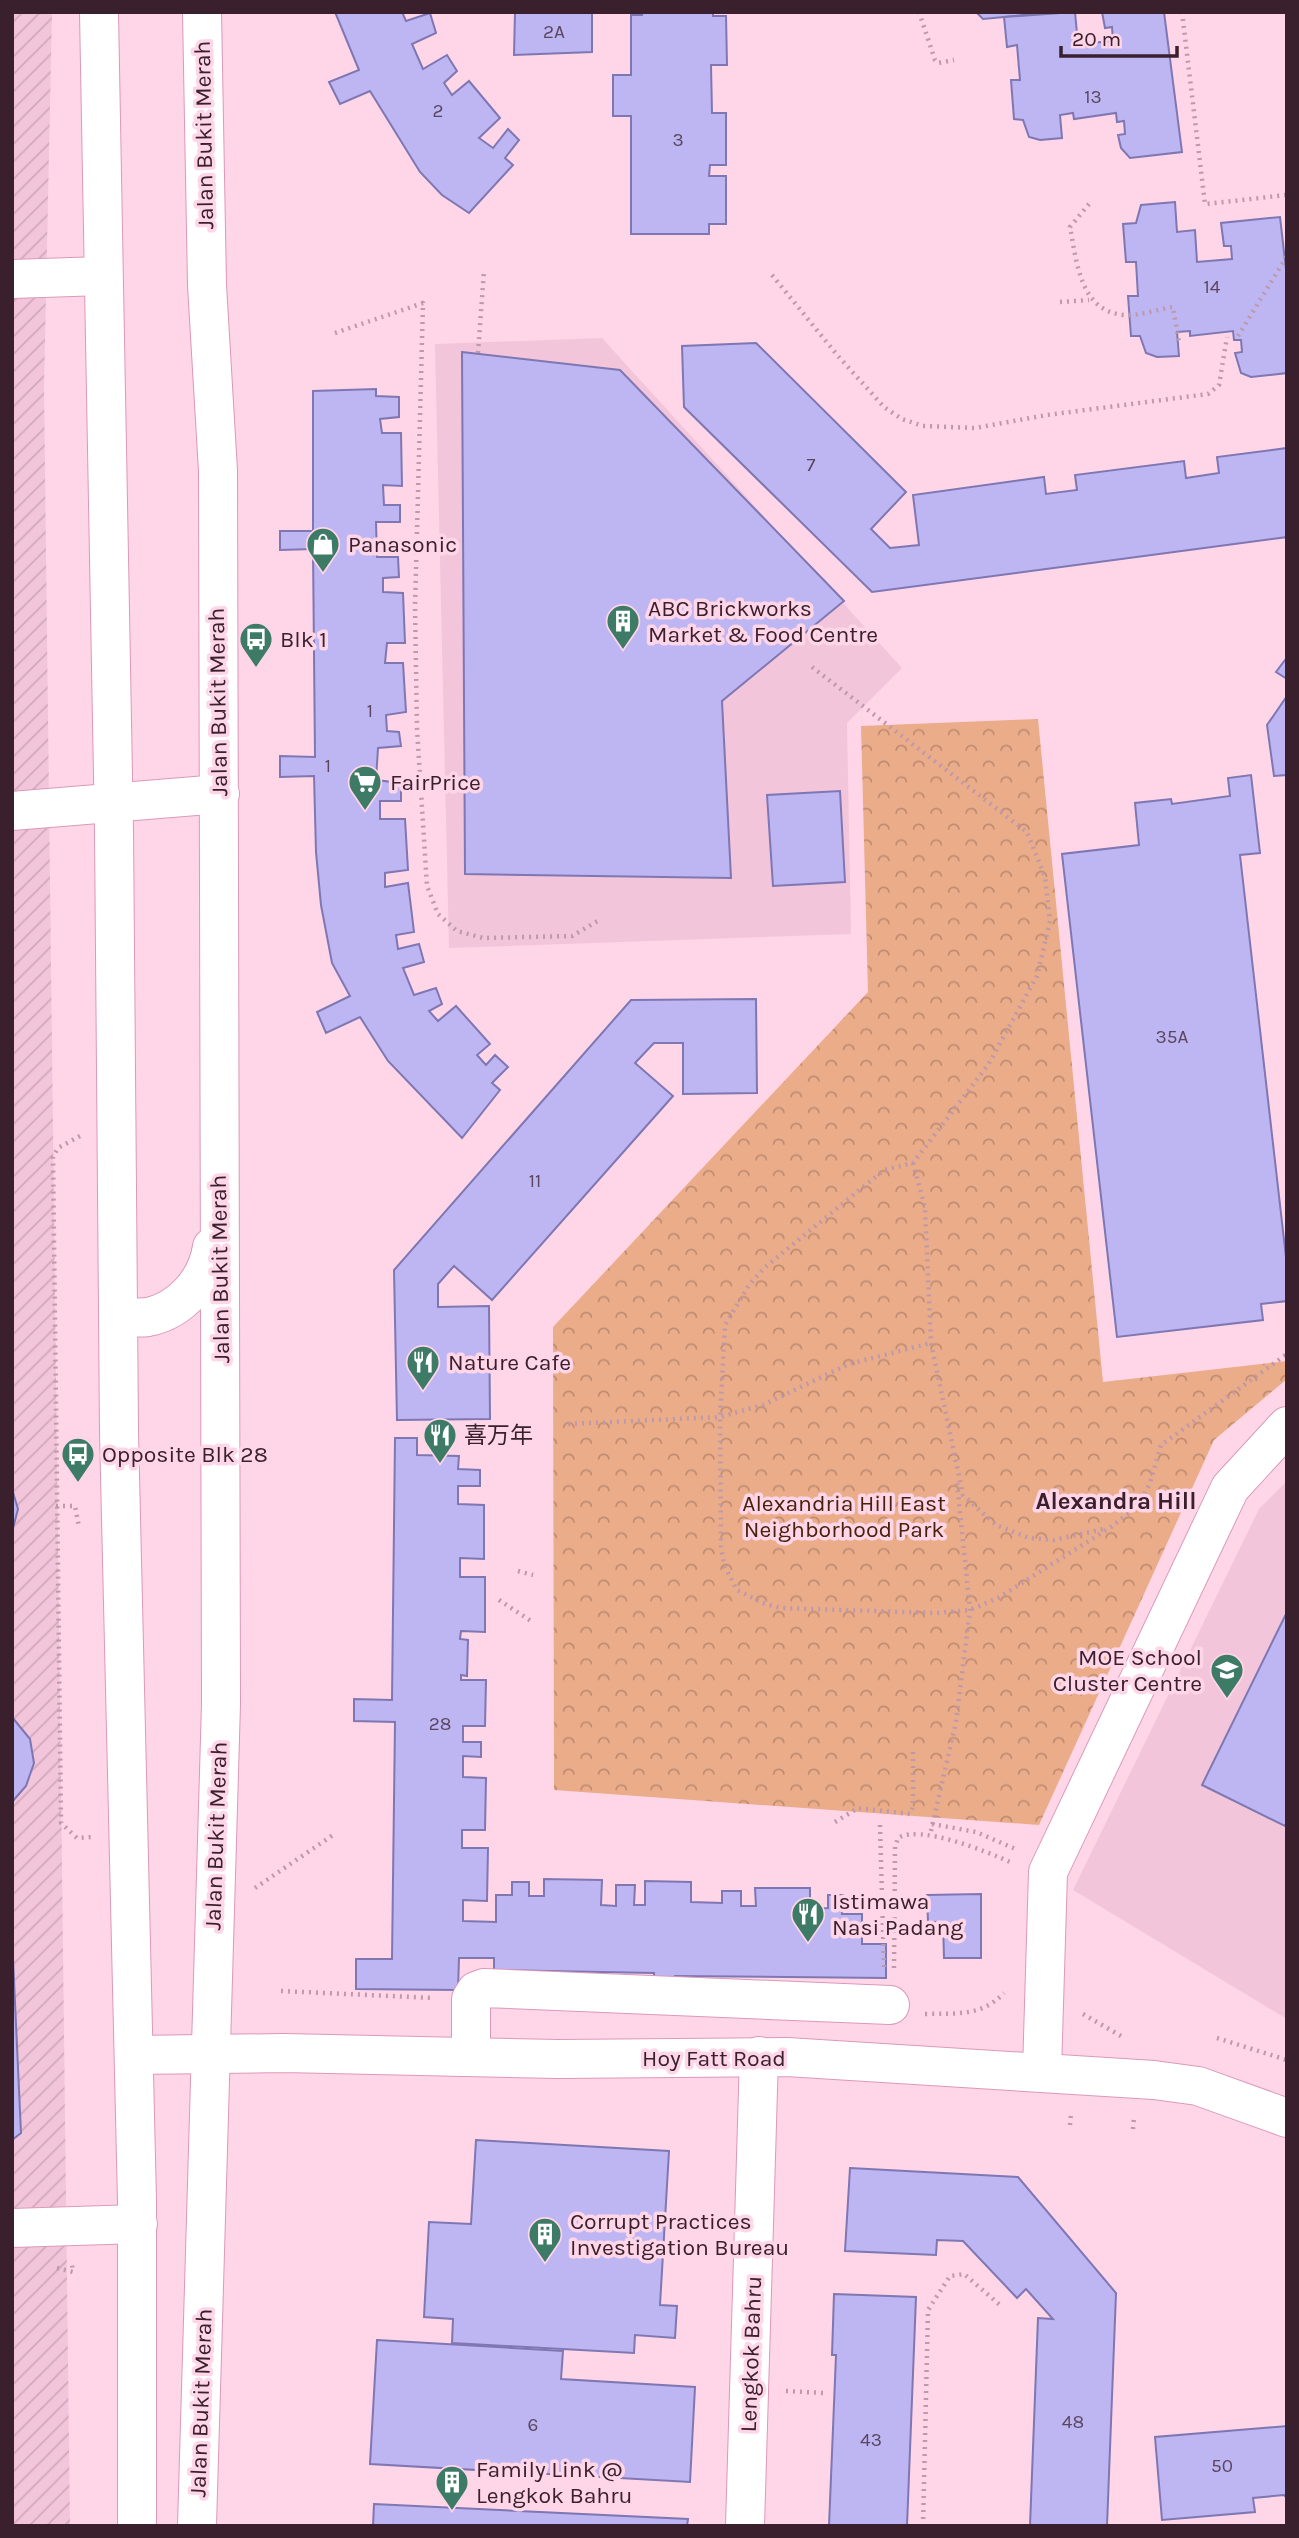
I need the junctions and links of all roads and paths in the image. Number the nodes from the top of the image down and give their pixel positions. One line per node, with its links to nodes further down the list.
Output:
1 (99, 12): 11 (main road)
2 (202, 12): 21 (main road, Jalan Bukit Merah)
3 (919, 12): 5 (path)
4 (1182, 12): 6 (path)
5 (954, 60)
6 (1287, 195)
7 (1089, 204): 13 (path)
8 (1287, 256): 16 (path)
9 (484, 271): 19 (path)
10 (772, 275): 17 (path)
11 (102, 276): 12 (main road); 22 (main road)
12 (12, 279)
13 (1089, 300): 14 (path); 18 (path)
14 (1060, 302)
15 (335, 333): 24 (path)
16 (1238, 336)
17 (1227, 337)
18 (1179, 343)
19 (478, 353)
20 (812, 667): 26 (path)
21 (220, 794): 22 (main road); 27 (main road, Jalan Bukit Merah)
22 (113, 801): 23 (main road); 25 (main road)
23 (12, 811)
24 (601, 919)
25 (118, 1124): 28 (main road); 47 (path)
26 (913, 1163): 29 (path); 31 (path)
27 (219, 1200): 28 (main road); 50 (main road, Jalan Bukit Merah)
28 (120, 1317): 47 (main road)
29 (931, 1343): 31 (path); 34 (path)
30 (1287, 1354): 35 (path)
31 (720, 1417): 32 (path); 39 (path)
32 (568, 1424)
33 (1287, 1426): 60 (main road)
34 (956, 1471): 35 (path); 39 (path)
35 (1111, 1527): 39 (path)
36 (518, 1571): 37 (path)
37 (533, 1575)
38 (499, 1600): 40 (path)
39 (970, 1610): 43 (path)
40 (534, 1623)
41 (913, 1751): 42 (path)
42 (835, 1822)
43 (932, 1824): 45 (path); 48 (path)
44 (880, 1825): 51 (path)
45 (931, 1831)
46 (333, 1835): 50 (path)
47 (130, 1837): 56 (main road)
48 (1026, 1854)
49 (1021, 1866): 51 (path)
50 (214, 1915): 55 (main road, Jalan Bukit Merah)
51 (890, 1994): 58 (main road)
52 (1079, 2010): 53 (path)
53 (1132, 2038)
54 (1217, 2038): 59 (path)
55 (211, 2054): 56 (main road, Hoy Fatt Road); 58 (main road, Hoy Fatt Road); 68 (main road, Jalan Bukit Merah)
56 (134, 2055): 62 (main road)
57 (759, 2056): 58 (main road, Hoy Fatt Road); 60 (main road, Hoy Fatt Road); 69 (main road, Lengkok Bahru)
58 (471, 2057)
59 (1287, 2060)
60 (1042, 2071): 61 (main road, Hoy Fatt Road)
61 (1287, 2118)
62 (138, 2224): 63 (main road); 67 (main road)
63 (12, 2228)
64 (1000, 2305): 70 (path)
65 (781, 2390): 66 (path)
66 (823, 2393)
67 (137, 2526)
68 (197, 2526)
69 (745, 2526)
70 (923, 2526)

